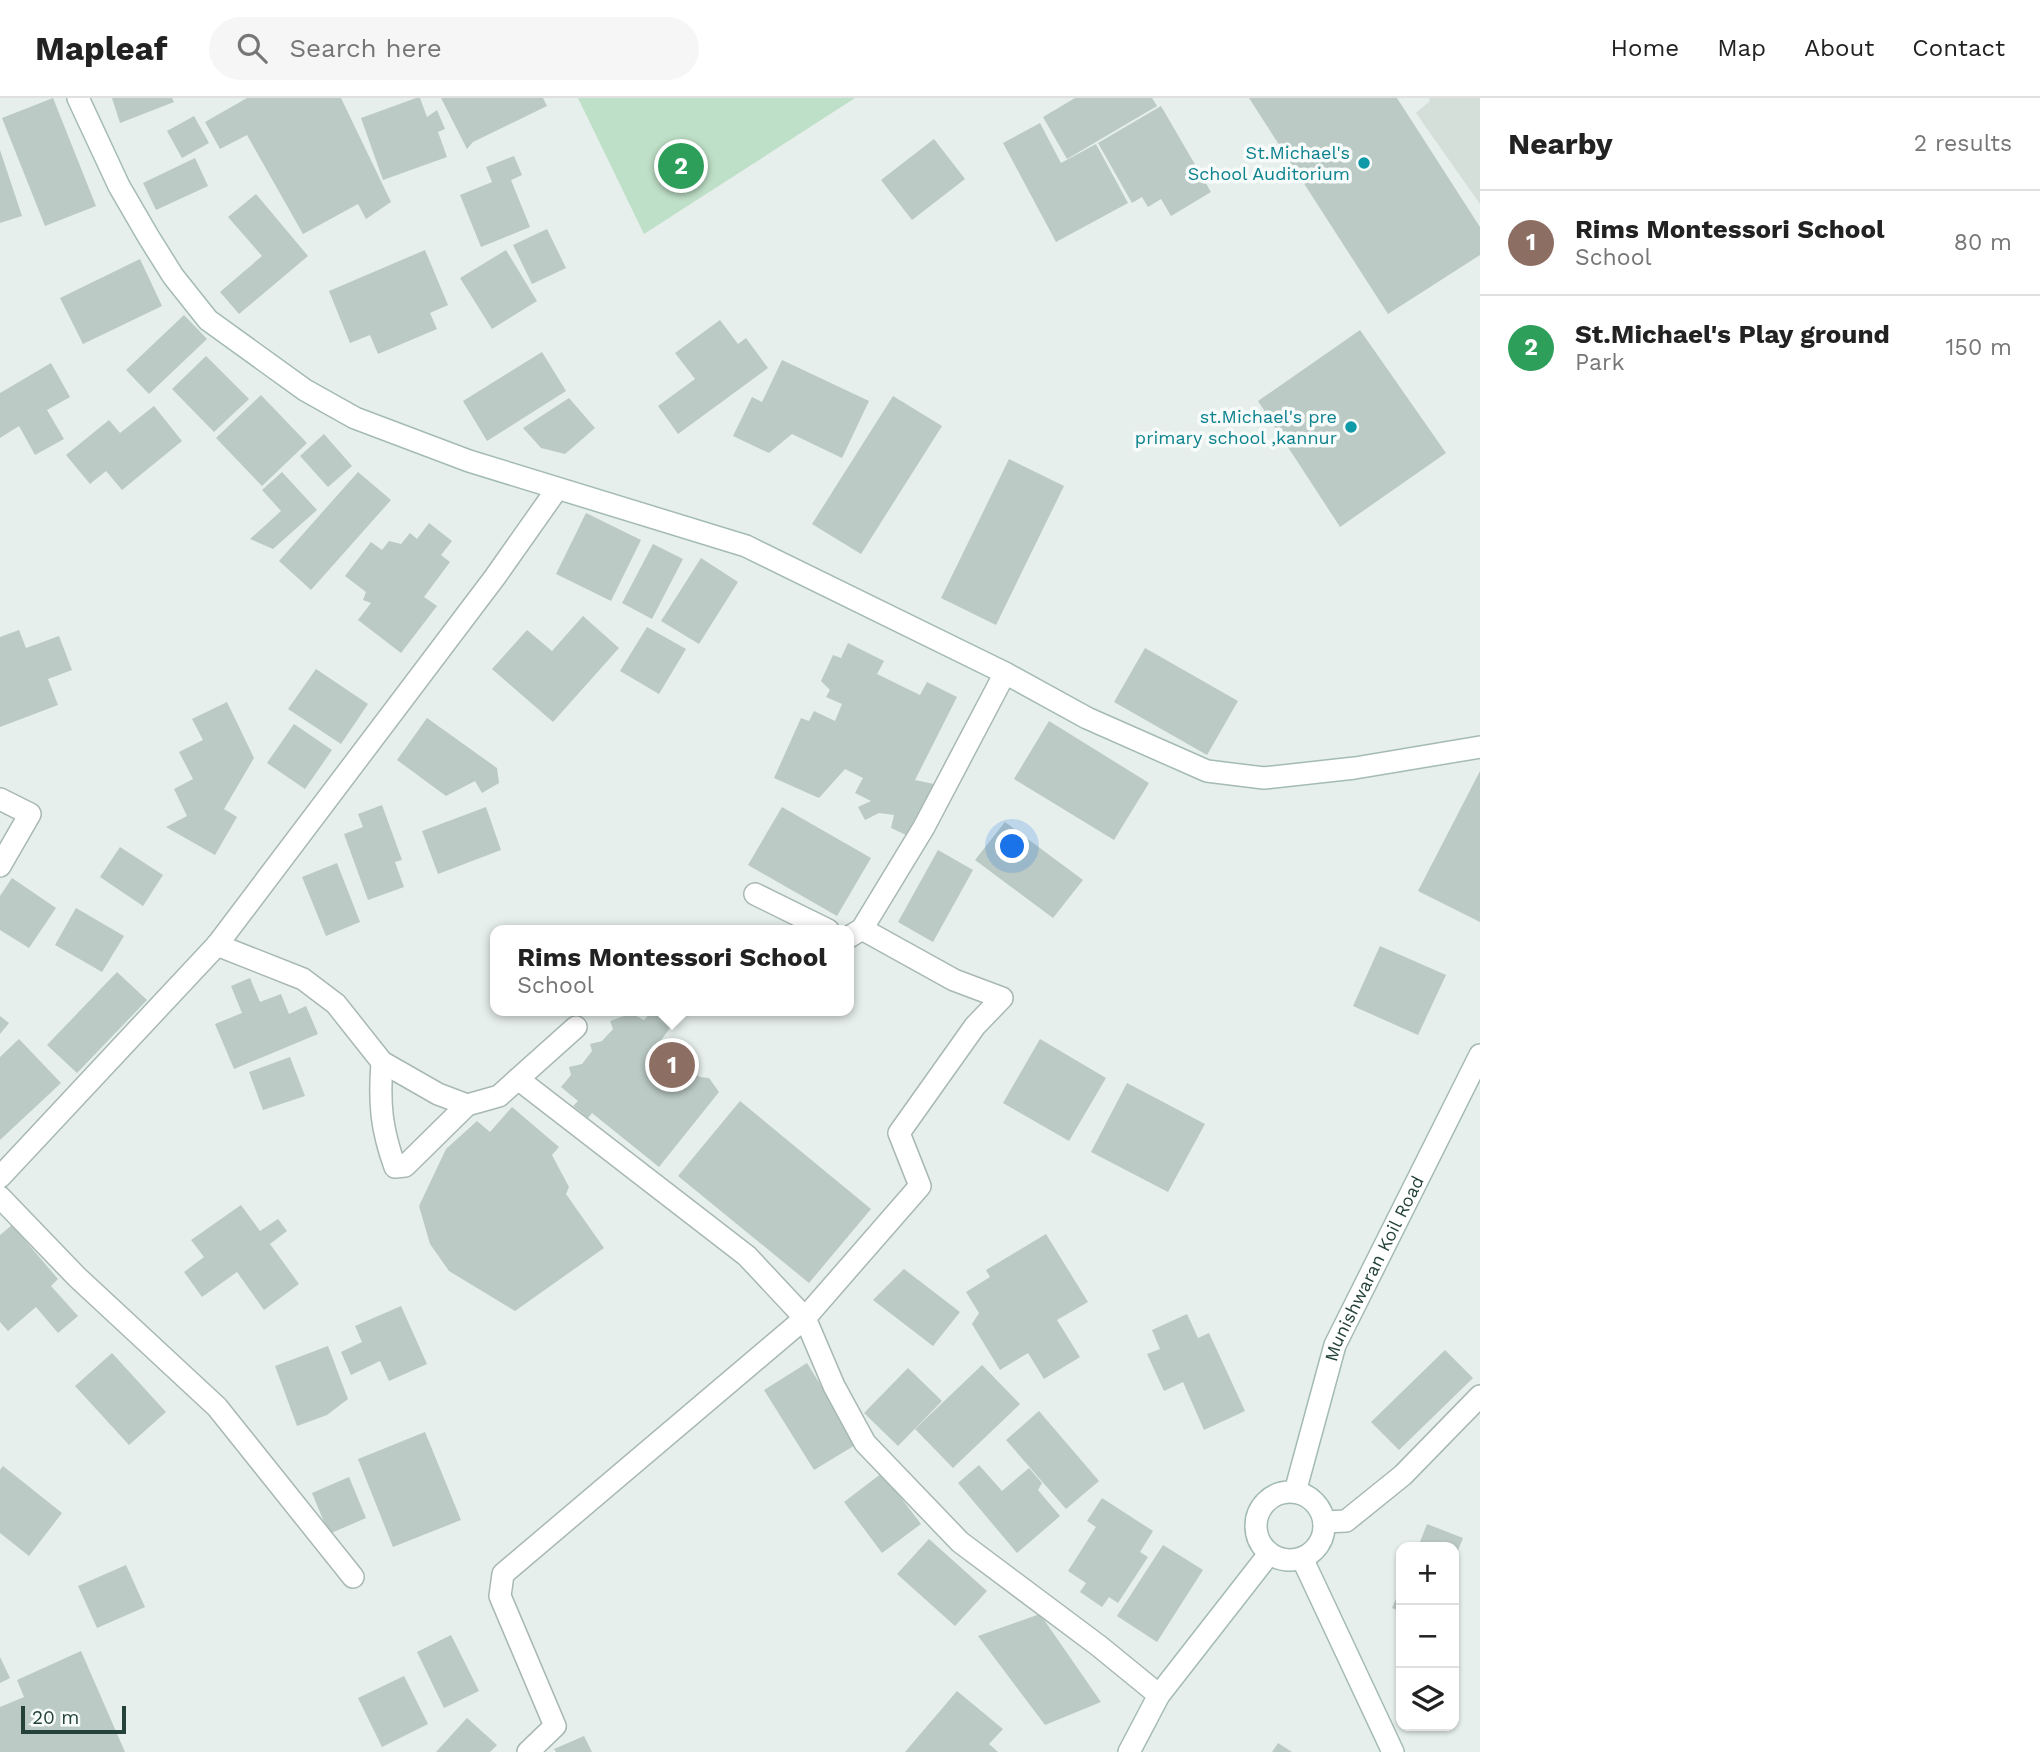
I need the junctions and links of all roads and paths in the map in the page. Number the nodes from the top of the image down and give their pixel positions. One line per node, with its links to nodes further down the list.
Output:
1 (78, 98): 2 (street)
2 (557, 489): 3 (street); 10 (street)
3 (1005, 673): 4 (street); 9 (street)
4 (1480, 747)
5 (0, 799): 6 (street)
6 (0, 866)
7 (755, 894): 8 (street)
8 (818, 925)
9 (855, 933): 18 (street)
10 (217, 945): 13 (street); 16 (street)
11 (576, 1027): 14 (street)
12 (1480, 1055): 20 (street, Munishwaran Koil Road)
13 (382, 1062): 15 (street); 15 (street)
14 (518, 1079): 15 (street); 18 (street)
15 (467, 1105)
16 (0, 1177)
17 (0, 1196): 24 (street)
18 (805, 1318): 25 (street); 26 (street)
19 (1480, 1396): 21 (street)
20 (1295, 1492): 21 (street); 22 (street)
21 (1324, 1522): 23 (street)
22 (1269, 1554): 23 (street); 25 (street)
23 (1302, 1558): 28 (street)
24 (353, 1577)
25 (1159, 1696): 27 (street)
26 (528, 1752)
27 (1129, 1752)
28 (1393, 1752)

